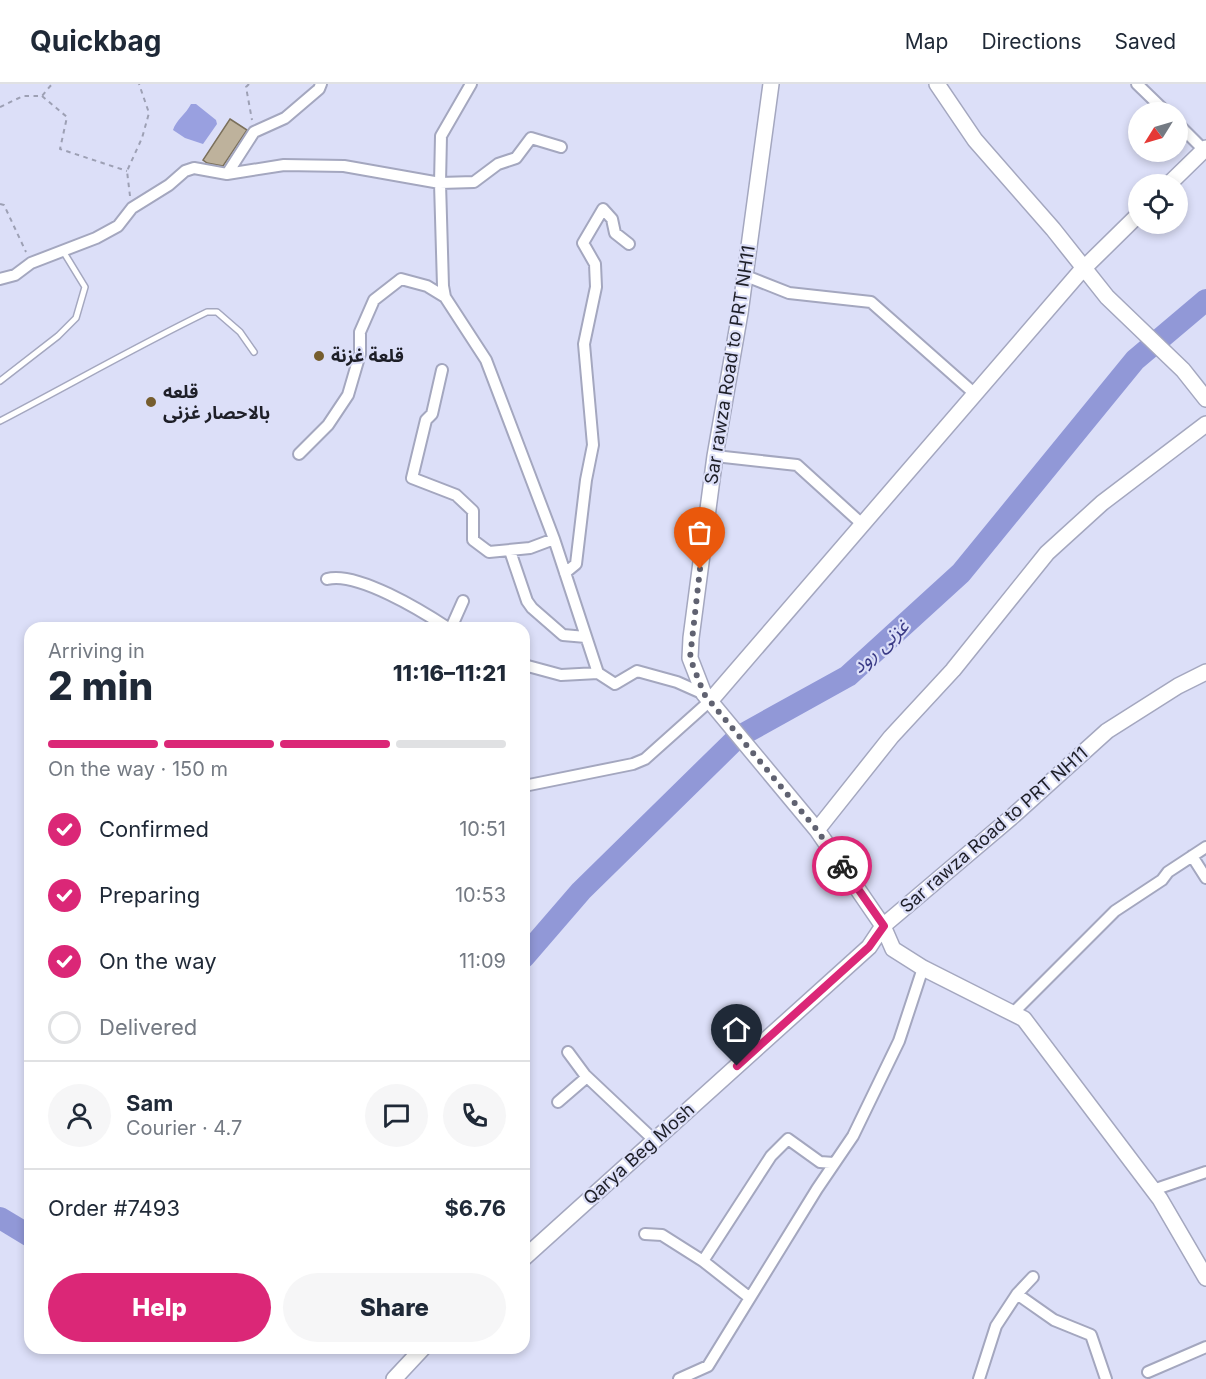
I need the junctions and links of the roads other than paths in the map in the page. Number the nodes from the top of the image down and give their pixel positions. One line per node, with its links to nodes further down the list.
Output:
1 (321, 84): 10 (street)
2 (471, 84): 12 (street)
3 (771, 84): 17 (street, Sar rawza Road to PRT NH11)
4 (937, 84): 16 (street)
5 (1137, 84): 6 (street)
6 (1156, 102)
7 (1188, 133): 9 (street)
8 (561, 147): 12 (street)
9 (1205, 149): 11 (street)
10 (227, 174): 12 (street); 15 (street)
11 (1179, 174)
12 (440, 183): 19 (street)
13 (1128, 224): 16 (street)
14 (629, 244): 32 (street)
15 (63, 251): 18 (street); 22 (lane)
16 (1084, 268): 23 (street); 24 (street)
17 (746, 276): 23 (street); 28 (street, Sar rawza Road to PRT NH11)
18 (0, 279)
19 (445, 297): 27 (street); 30 (street)
20 (254, 352): 25 (lane)
21 (442, 370): 31 (street)
22 (0, 381)
23 (975, 394): 29 (street)
24 (1206, 399)
25 (0, 421)
26 (1206, 424): 43 (street)
27 (298, 454)
28 (715, 456): 29 (street); 41 (street, Sar rawza Road to PRT NH11)
29 (862, 524): 41 (street)
30 (554, 539): 31 (street); 32 (street)
31 (510, 551): 37 (street)
32 (565, 573): 37 (street)
33 (327, 579): 35 (street)
34 (463, 601): 36 (street)
35 (440, 622)
36 (453, 622)
37 (586, 637): 40 (street)
38 (530, 667): 40 (street)
39 (1206, 672): 47 (street, Sar rawza Road to PRT NH11)
40 (597, 673): 41 (street)
41 (711, 701): 42 (street); 43 (street, Sar rawza Road to PRT NH11)
42 (530, 785)
43 (817, 830): 47 (street, Sar rawza Road to PRT NH11)
44 (1206, 847): 45 (street)
45 (1191, 856): 46 (street); 49 (street)
46 (1206, 878)
47 (884, 926): 48 (street); 53 (street, Qarya Beg Mosh)
48 (922, 968): 49 (street); 54 (street)
49 (1013, 1013): 56 (street)
50 (568, 1052): 51 (street)
51 (587, 1077): 52 (street); 53 (street)
52 (558, 1102)
53 (654, 1140): 58 (street, Qarya Beg Mosh)
54 (834, 1162): 59 (street); 63 (street)
55 (1206, 1172): 56 (street)
56 (1153, 1190): 61 (street)
57 (645, 1234): 59 (street)
58 (530, 1253)
59 (703, 1261): 63 (street)
60 (1033, 1277): 62 (street)
61 (1206, 1278)
62 (1017, 1294): 69 (street); 70 (street)
63 (750, 1298): 68 (street)
64 (1206, 1347): 66 (street)
65 (413, 1354): 67 (street)
66 (1148, 1372)
67 (394, 1379)
68 (679, 1379)
69 (979, 1379)
70 (1106, 1379)

